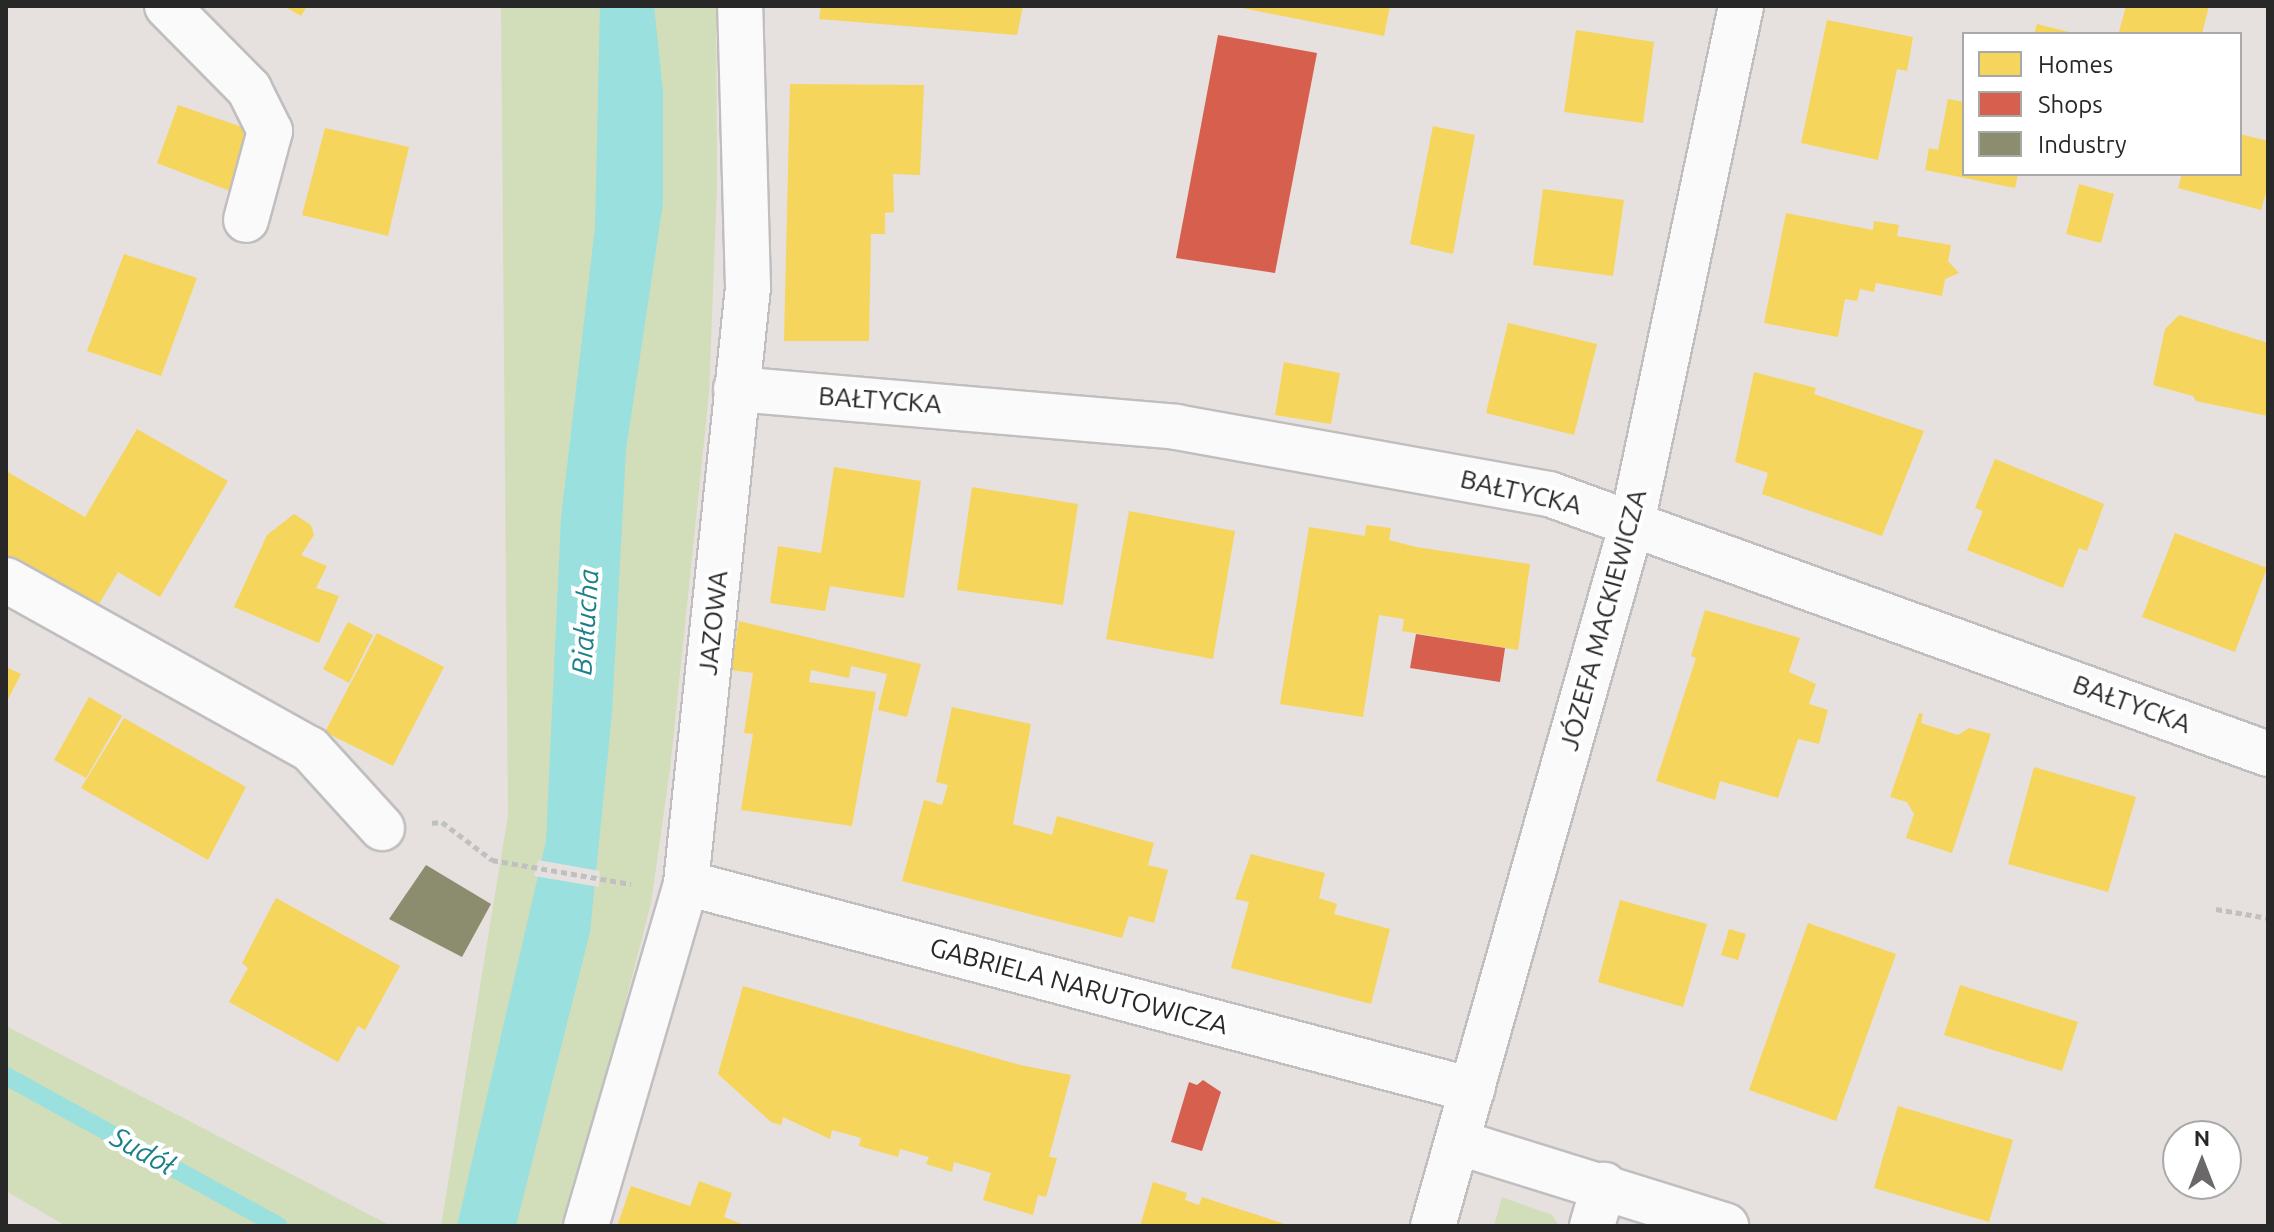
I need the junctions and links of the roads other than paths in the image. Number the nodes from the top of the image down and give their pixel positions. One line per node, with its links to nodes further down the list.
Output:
1 (167, 6): 4 (street)
2 (740, 6): 5 (street, JAZOWA)
3 (1741, 6): 6 (street, JÓZEFA MACKIEWICZA)
4 (246, 220)
5 (736, 389): 6 (street, BAŁTYCKA); 10 (street, JAZOWA)
6 (1632, 523): 8 (street, BAŁTYCKA); 11 (street, JÓZEFA MACKIEWICZA)
7 (6, 580): 9 (street)
8 (2268, 754)
9 (382, 828)
10 (686, 883): 11 (street, GABRIELA NARUTOWICZA); 14 (street, JAZOWA)
11 (1472, 1090): 12 (street, JÓZEFA MACKIEWICZA)
12 (1457, 1142): 13 (street); 15 (street, JÓZEFA MACKIEWICZA)
13 (1604, 1185): 16 (street); 17 (street)
14 (586, 1226)
15 (1433, 1226)
16 (1592, 1226)
17 (1726, 1226)

